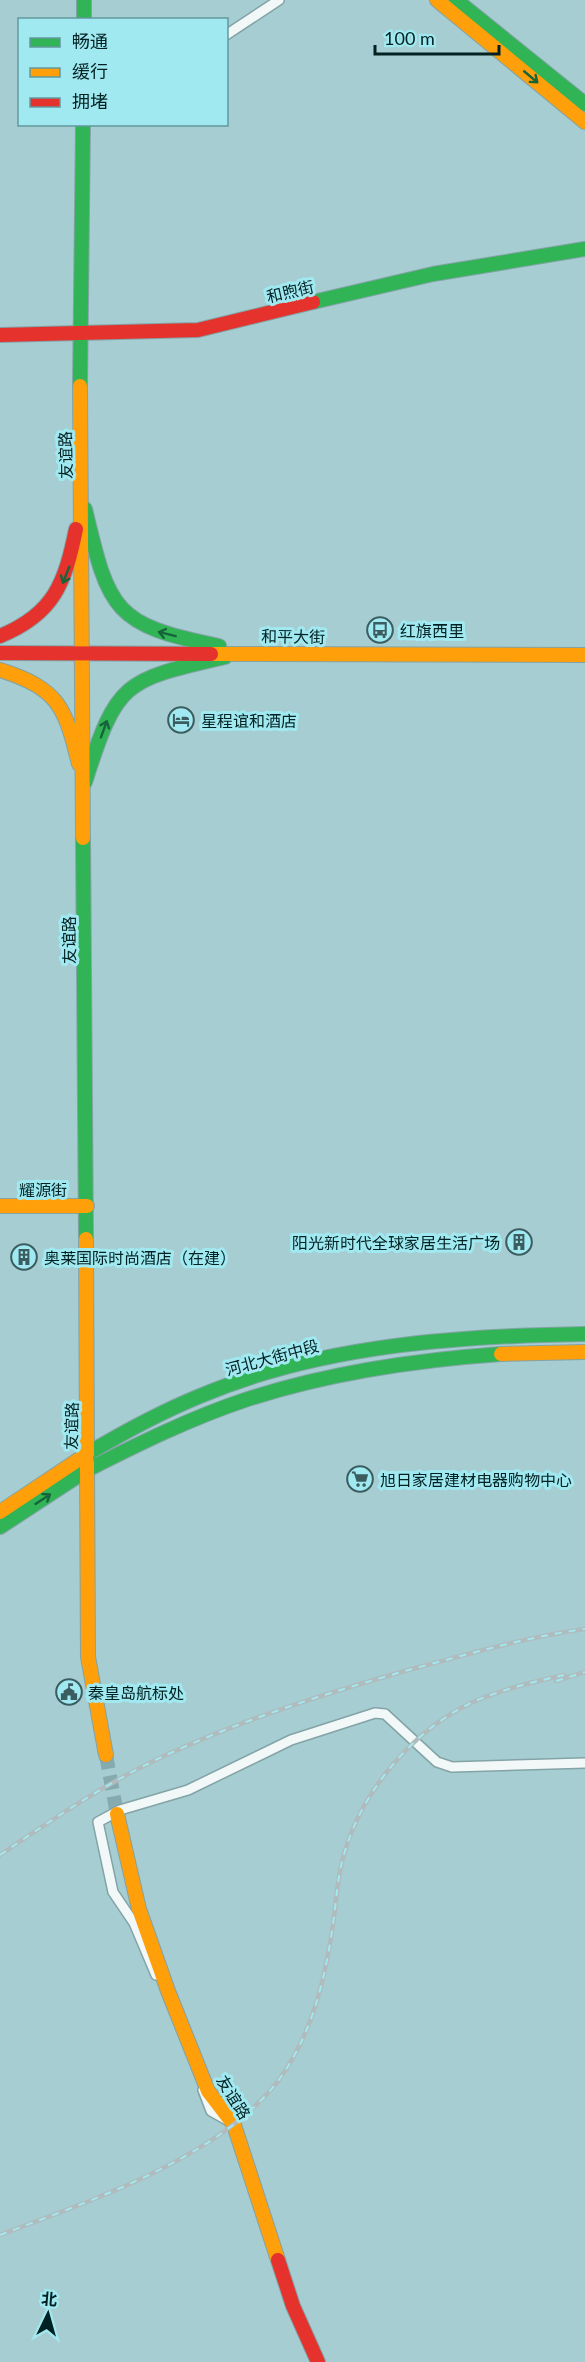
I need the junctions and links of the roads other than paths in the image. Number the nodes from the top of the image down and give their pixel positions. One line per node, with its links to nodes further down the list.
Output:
1 (84, 0): 5 (main road)
2 (279, 0): 6 (street)
3 (437, 0): 8 (main road, one-way to 8)
4 (456, 0): 7 (main road)
5 (84, 18)
6 (228, 33)
7 (585, 104)
8 (585, 122)
9 (83, 126): 11 (main road, 友谊路)
10 (585, 249): 11 (main road, 和煦街)
11 (81, 333): 12 (main road, 和煦街); 13 (main road, 友谊路)
12 (0, 334)
13 (82, 497): 14 (main road, one-way to 14); 15 (main road, 友谊路); 16 (main road, one-way to 13)
14 (0, 636)
15 (84, 652): 16 (main road, 和平大街); 17 (main road, 和平大街); 20 (main road, 友谊路)
16 (244, 652): 18 (main road, 和平大街); 20 (main road, one-way to 16)
17 (0, 653)
18 (585, 655)
19 (0, 670): 20 (main road)
20 (84, 784): 22 (main road, 友谊路)
21 (0, 1206): 22 (main road, 耀源街)
22 (87, 1206): 25 (main road, 友谊路)
23 (585, 1334): 25 (main road, 河北大街中段)
24 (585, 1352): 26 (main road)
25 (87, 1454): 26 (main road, 友谊路); 27 (main road, 河北大街中段)
26 (87, 1470): 28 (main road, one-way to 26); 29 (main road, 友谊路)
27 (0, 1512)
28 (0, 1527)
29 (106, 1755)
30 (585, 1763): 32 (street)
31 (117, 1814): 32 (main road, 友谊路)
32 (234, 2125): 33 (main road, 友谊路)
33 (318, 2362)

